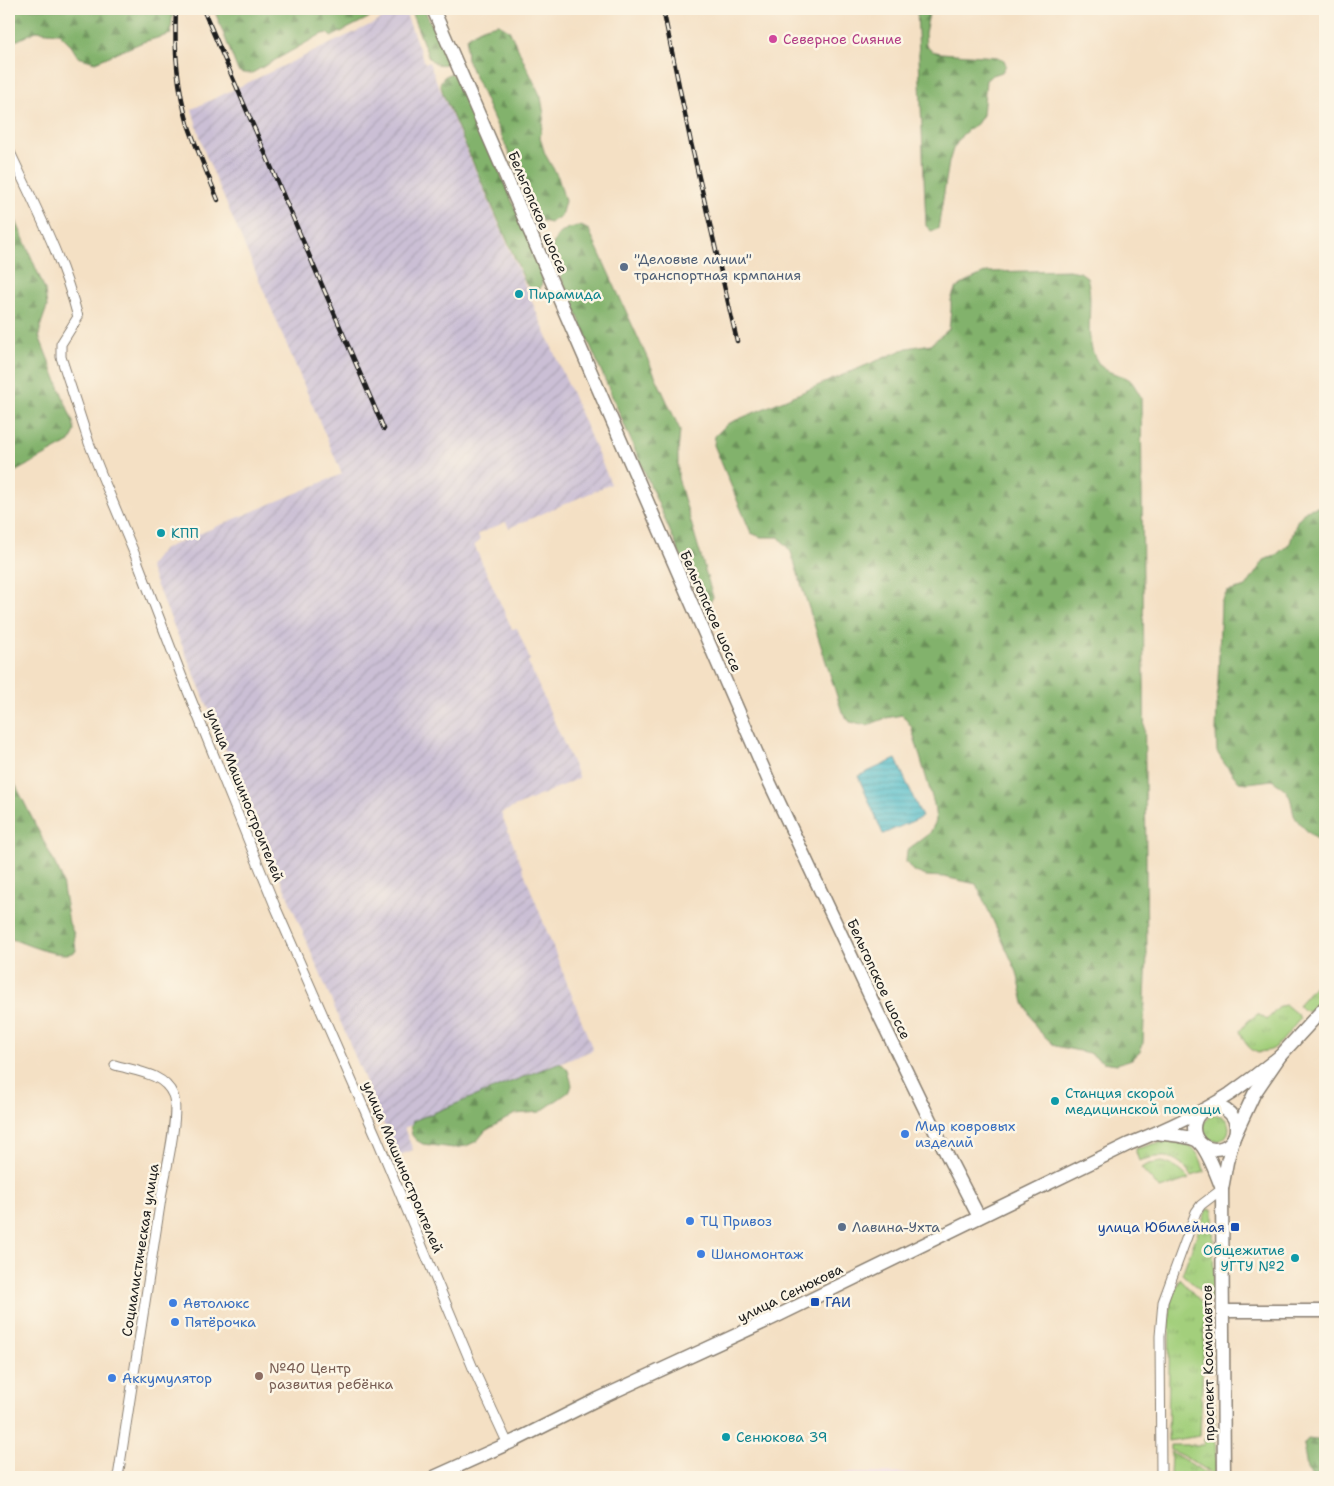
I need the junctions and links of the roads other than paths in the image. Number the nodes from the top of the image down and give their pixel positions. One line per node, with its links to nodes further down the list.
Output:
1 (433, 9): 11 (main road, Бельгопское шоссе)
2 (9, 150): 14 (street, улица Машиностроителей)
3 (1325, 1007): 4 (main road, улица Сенюкова)
4 (1280, 1056): 6 (main road, улица Сенюкова); 8 (main road, улица Сенюкова)
5 (115, 1065): 15 (street, Социалистическая улица)
6 (1204, 1110): 7 (main road, улица Сенюкова); 8 (main road, улица Сенюкова); 9 (main road)
7 (1157, 1133): 9 (main road); 11 (main road, улица Сенюкова)
8 (1234, 1137): 9 (main road); 10 (main road, проспект Космонавтов)
9 (1200, 1144): 10 (main road, проспект Космонавтов)
10 (1222, 1189): 12 (main road, проспект Космонавтов); 17 (street)
11 (979, 1217): 14 (main road, улица Сенюкова)
12 (1223, 1311): 13 (main road); 18 (main road, проспект Космонавтов)
13 (1325, 1311)
14 (508, 1444): 16 (main road, улица Сенюкова)
15 (118, 1477)
16 (434, 1477)
17 (1162, 1477)
18 (1224, 1477)

